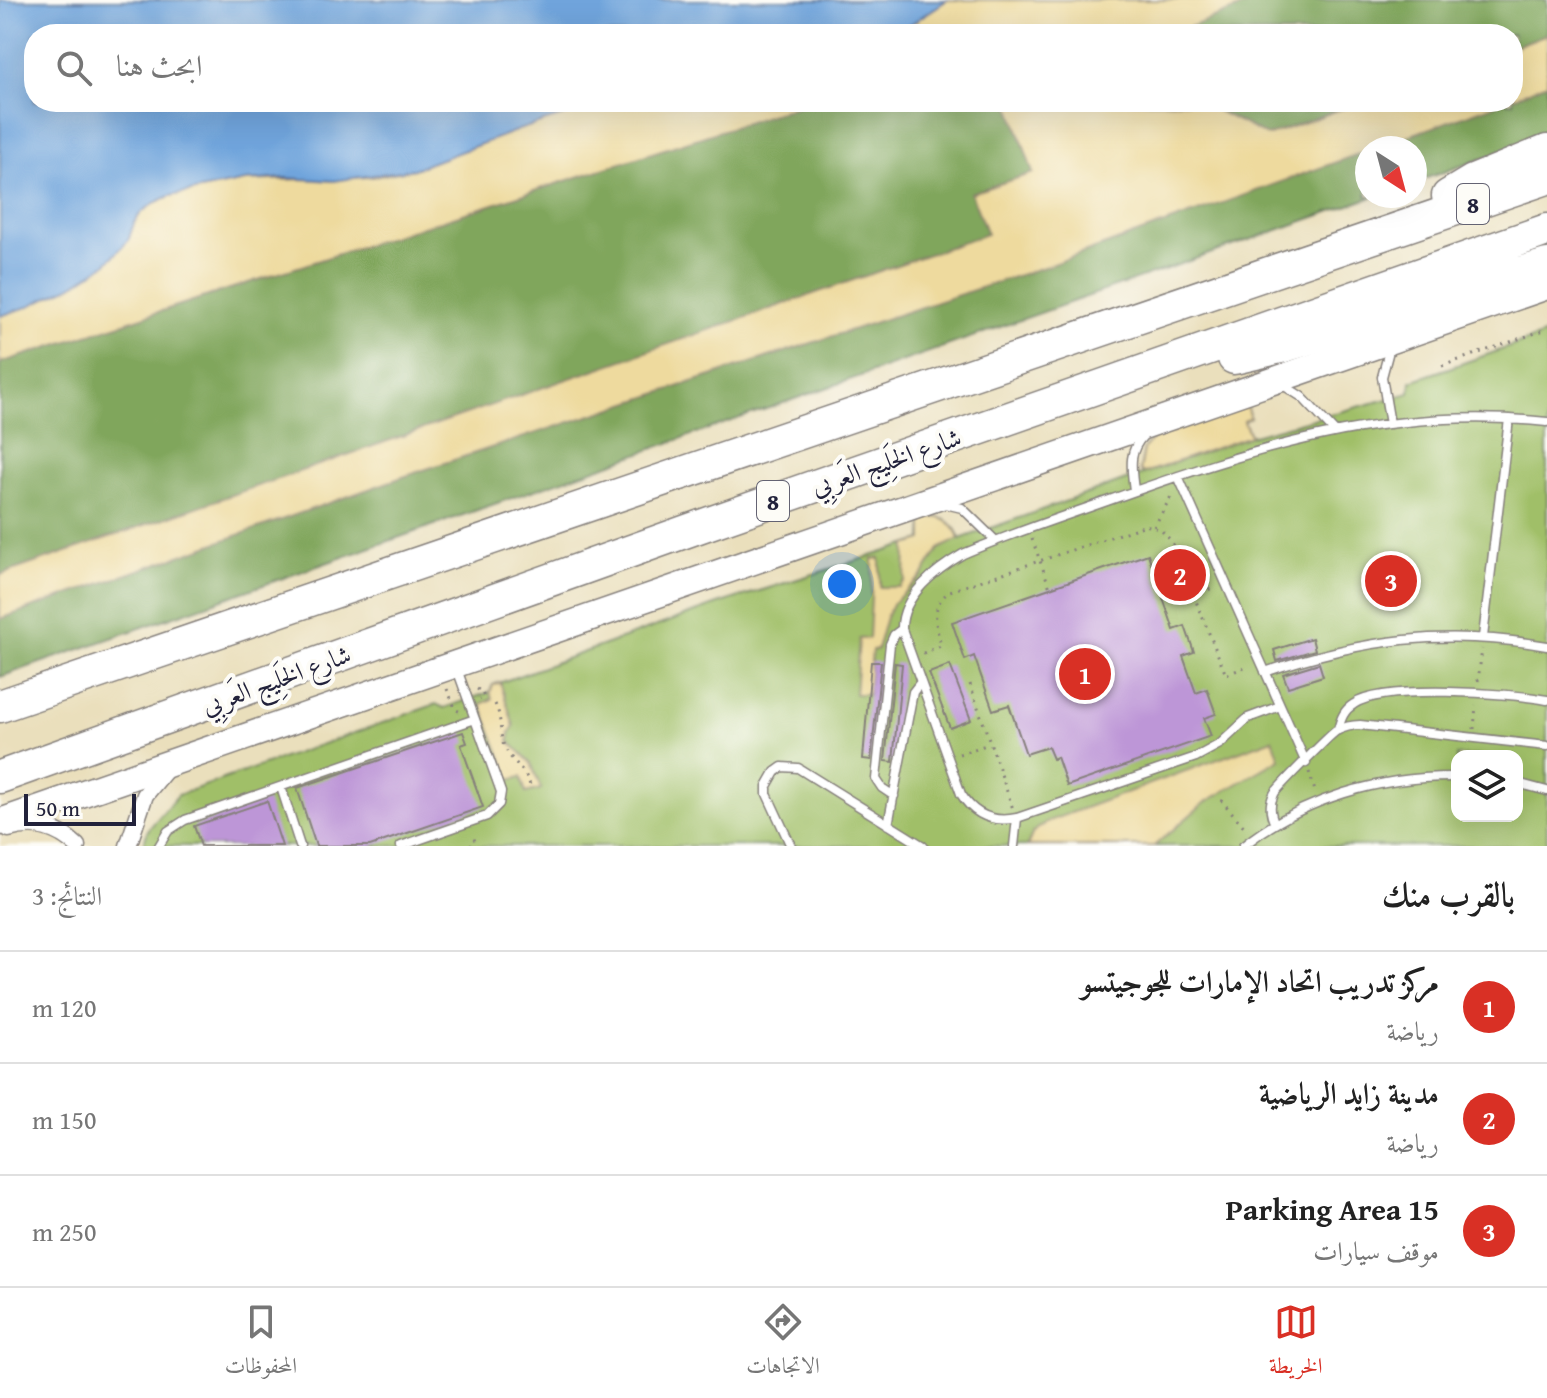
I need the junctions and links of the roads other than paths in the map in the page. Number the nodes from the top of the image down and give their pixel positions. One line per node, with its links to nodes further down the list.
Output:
1 (1547, 151): 3 (highway)
2 (1547, 178): 3 (highway, شارع الخَلِيج العَربِي / 8)
3 (1398, 229): 26 (highway, شارع الخَلِيج العَربِي / 8)
4 (1547, 230): 8 (highway, شارع الخَلِيج العَربِي / 8)
5 (1547, 265): 8 (highway)
6 (1547, 286): 7 (main road)
7 (1397, 337): 9 (main road); 13 (lane)
8 (1155, 367): 33 (highway, شارع الخَلِيج العَربِي / 8)
9 (1271, 381): 10 (main road); 14 (lane)
10 (1204, 404): 16 (lane); 17 (main road)
11 (1509, 419): 12 (lane); 13 (lane); 20 (lane)
12 (1547, 422)
13 (1390, 424): 14 (lane)
14 (1335, 432): 15 (lane)
15 (1178, 476): 16 (lane); 23 (lane)
16 (1134, 491): 18 (lane)
17 (872, 518): 18 (lane); 22 (main road)
18 (996, 541): 19 (lane)
19 (902, 629): 24 (lane); 38 (lane)
20 (1483, 637): 21 (lane); 23 (lane)
21 (1547, 646)
22 (455, 663): 28 (lane); 31 (main road)
23 (1265, 672): 27 (lane)
24 (920, 683): 38 (lane); 39 (lane)
25 (1547, 700): 29 (lane)
26 (0, 706)
27 (1280, 706): 32 (lane); 39 (lane)
28 (475, 719): 36 (lane); 48 (lane)
29 (1338, 730): 30 (lane); 32 (lane)
30 (1547, 746)
31 (179, 760): 40 (main road); 45 (street)
32 (1306, 763): 41 (lane)
33 (0, 777)
34 (1451, 778): 41 (lane)
35 (1523, 785): 37 (lane)
36 (281, 787): 46 (lane); 47 (lane)
37 (1547, 791)
38 (894, 796): 42 (lane)
39 (1017, 818): 51 (lane)
40 (0, 822)
41 (1275, 824): 52 (lane)
42 (888, 825): 49 (lane); 50 (lane)
43 (0, 832): 44 (street)
44 (77, 846)
45 (128, 846)
46 (159, 846)
47 (300, 846)
48 (401, 846)
49 (791, 846)
50 (923, 846)
51 (1014, 846)
52 (1243, 846)

